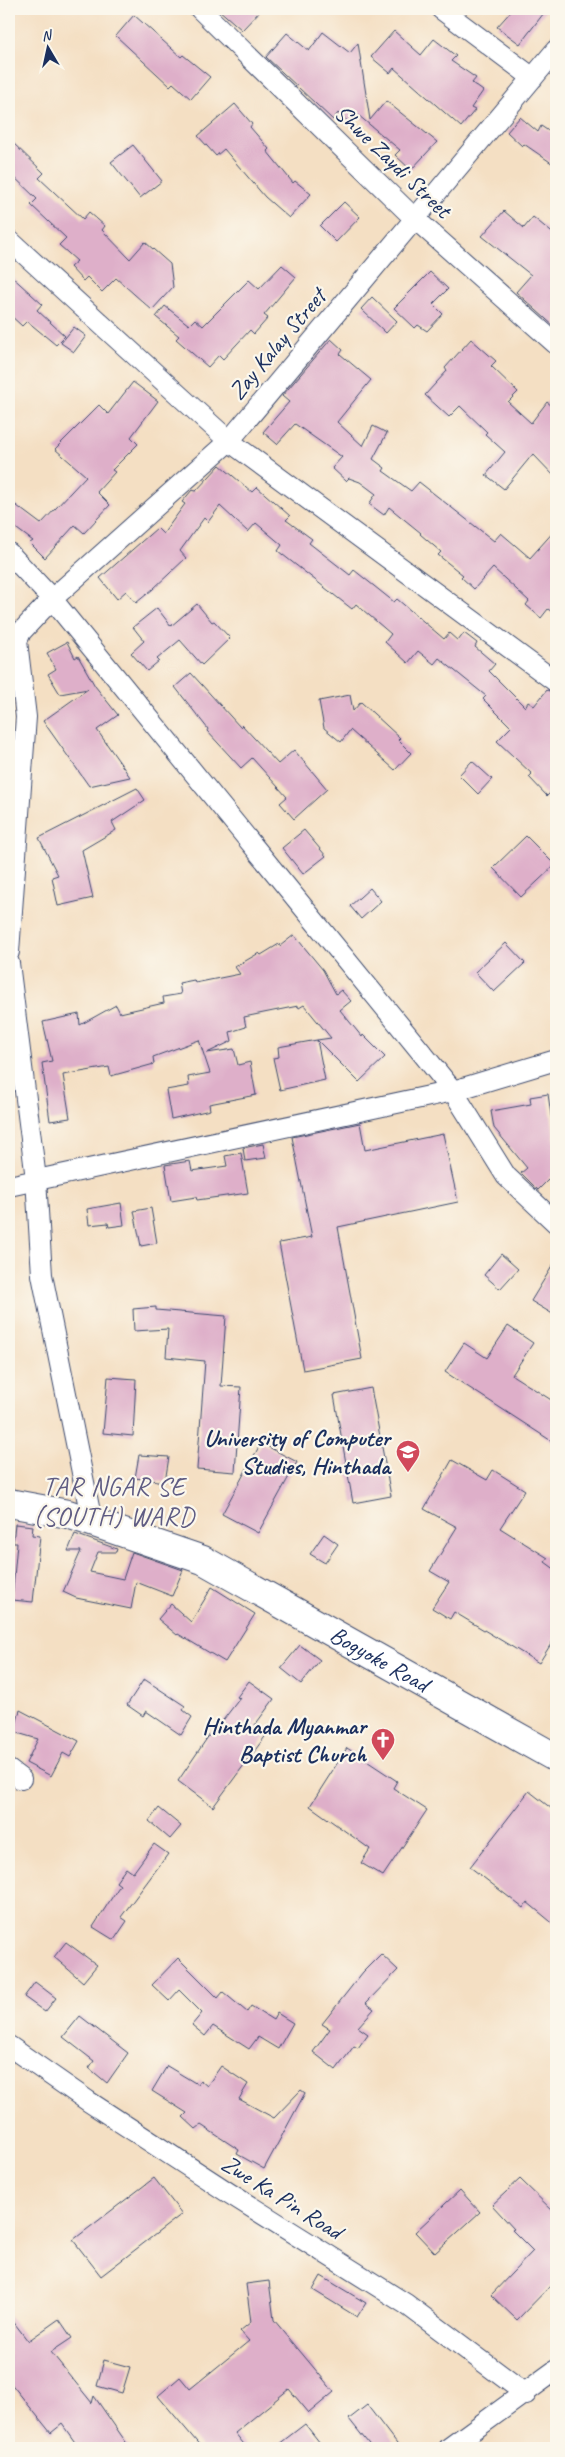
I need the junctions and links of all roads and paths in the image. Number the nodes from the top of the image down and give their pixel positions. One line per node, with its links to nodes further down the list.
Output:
1 (200, 9): 5 (street, Shwe Zaydi Street)
2 (440, 9): 4 (street)
3 (556, 50): 4 (street, Zay Kalay Street)
4 (533, 78): 5 (street, Zay Kalay Street)
5 (414, 218): 7 (street, Shwe Zaydi Street); 8 (street, Zay Kalay Street)
6 (9, 240): 8 (street)
7 (556, 344)
8 (229, 441): 10 (street, Zay Kalay Street); 12 (street)
9 (9, 553): 10 (street)
10 (52, 599): 11 (street, Zay Kalay Street); 16 (street)
11 (15, 637): 13 (street)
12 (556, 682)
13 (9, 952)
14 (9, 962): 17 (street)
15 (556, 1060): 16 (street)
16 (453, 1091): 17 (street); 19 (street)
17 (36, 1179): 18 (street); 21 (street)
18 (9, 1186)
19 (556, 1223)
20 (9, 1503): 21 (main road, Bogyoke Road)
21 (92, 1522): 22 (main road, Bogyoke Road)
22 (556, 1758)
23 (9, 2046): 25 (street, Zwe Ka Pin Road)
24 (556, 2370): 25 (street)
25 (526, 2394): 26 (street)
26 (449, 2448)

